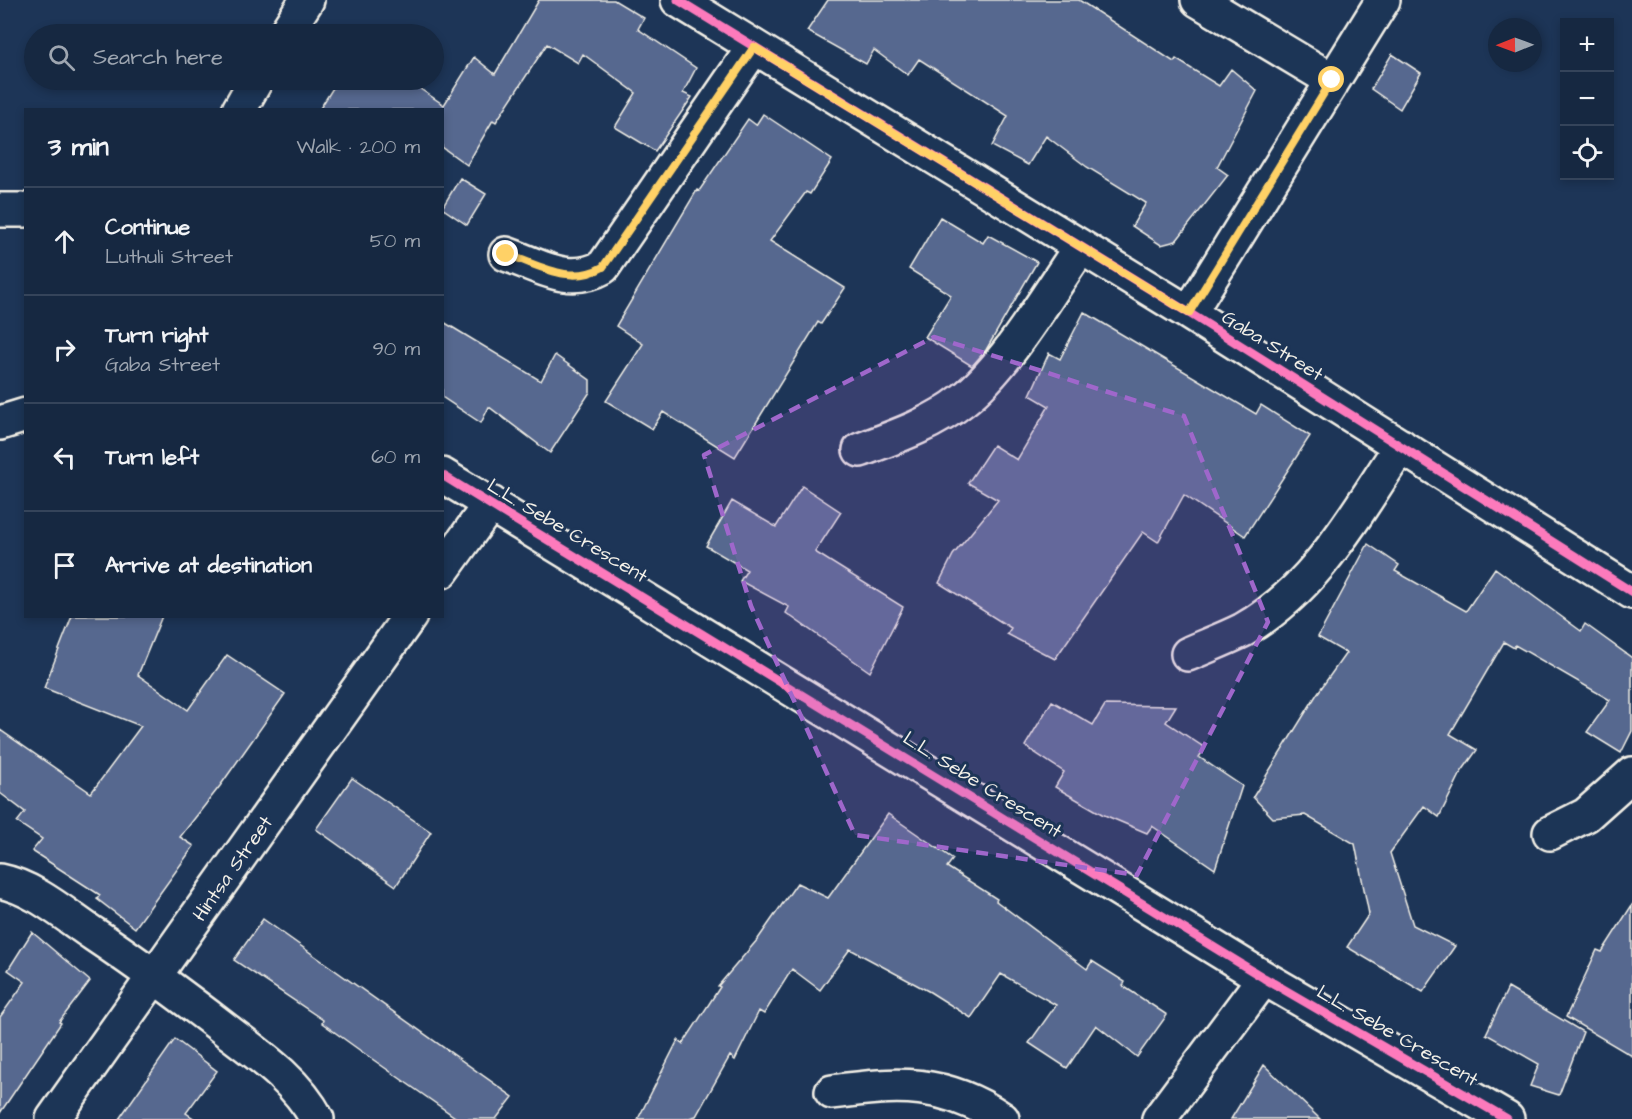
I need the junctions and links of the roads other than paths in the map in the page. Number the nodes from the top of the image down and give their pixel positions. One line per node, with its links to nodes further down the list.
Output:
1 (307, 0): 5 (street)
2 (678, 0): 6 (street, Gaba Street)
3 (1198, 0): 7 (street)
4 (1383, 0): 7 (street)
5 (291, 24)
6 (754, 47): 12 (street, Gaba Street); 13 (street)
7 (1332, 80): 14 (street)
8 (250, 90): 9 (street)
9 (240, 108)
10 (0, 210): 11 (street)
11 (24, 210)
12 (1080, 248): 14 (street, Gaba Street); 18 (street)
13 (506, 254)
14 (1189, 313): 17 (street, Gaba Street)
15 (24, 416): 16 (street)
16 (0, 423)
17 (1401, 446): 22 (street, Gaba Street); 24 (street)
18 (860, 450)
19 (444, 476): 20 (street, L.L. Sebe Crescent)
20 (491, 503): 21 (street); 29 (street, L.L. Sebe Crescent)
21 (444, 568)
22 (1632, 592)
23 (409, 618): 28 (street, Hintsa Street)
24 (1188, 654)
25 (1632, 774): 26 (street)
26 (1550, 833)
27 (0, 881): 28 (street)
28 (155, 976): 31 (street, Hintsa Street); 32 (street)
29 (1264, 978): 34 (street); 35 (street, L.L. Sebe Crescent)
30 (832, 1092): 33 (street)
31 (53, 1119)
32 (317, 1119)
33 (1002, 1119)
34 (1159, 1119)
35 (1507, 1119)

